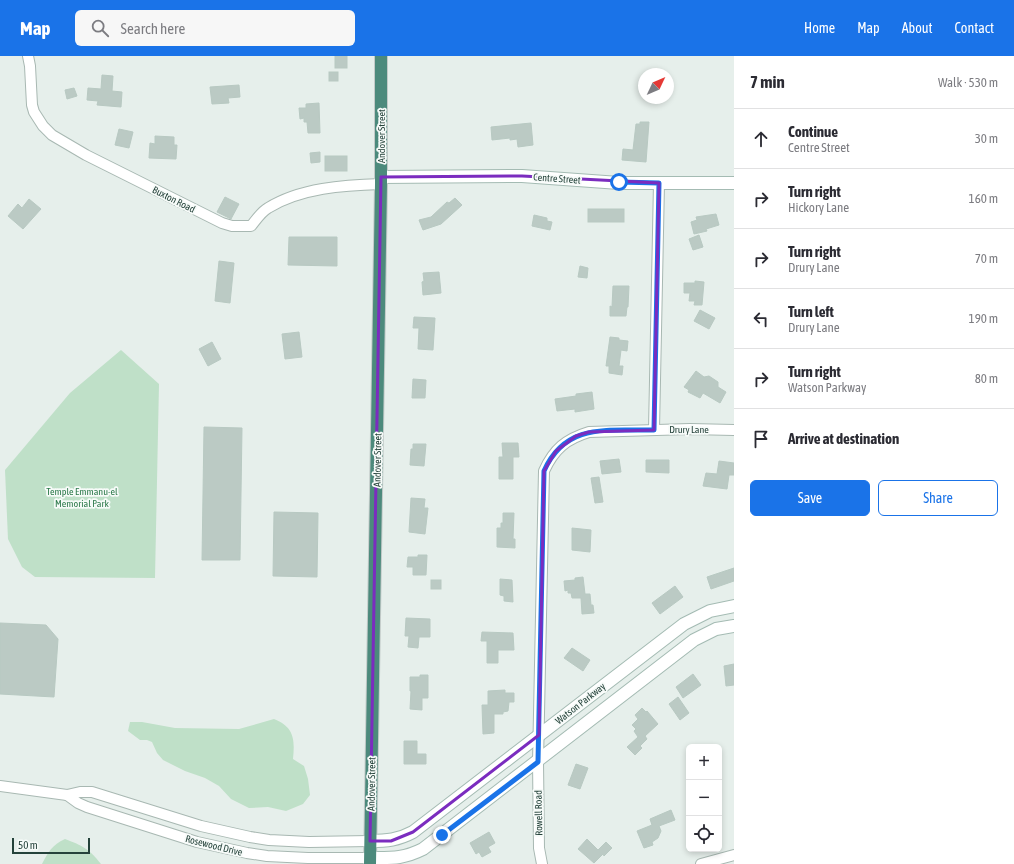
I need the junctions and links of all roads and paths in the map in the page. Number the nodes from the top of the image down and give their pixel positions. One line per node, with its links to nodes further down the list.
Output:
1 (28, 56): 3 (street, Buxton Road)
2 (381, 56): 3 (highway, Andover Street)
3 (381, 180): 4 (main road, Centre Street); 14 (highway, Andover Street)
4 (659, 183): 5 (main road, Centre Street); 6 (street)
5 (734, 183)
6 (654, 430): 7 (street, Drury Lane); 10 (street, Drury Lane)
7 (734, 430)
8 (734, 606): 10 (main road, Watson Parkway)
9 (734, 626): 11 (main road, Watson Parkway)
10 (539, 735): 11 (street, Drury Lane); 14 (main road, Watson Parkway)
11 (538, 762): 16 (main road, Watson Parkway); 17 (street, Rowell Road)
12 (0, 786): 13 (street, Rosewood Drive)
13 (67, 795): 14 (street, Rosewood Drive); 16 (street, Rosewood Drive)
14 (370, 841): 16 (highway, Andover Street)
15 (734, 855): 18 (street)
16 (370, 861)
17 (542, 864)
18 (701, 864)

